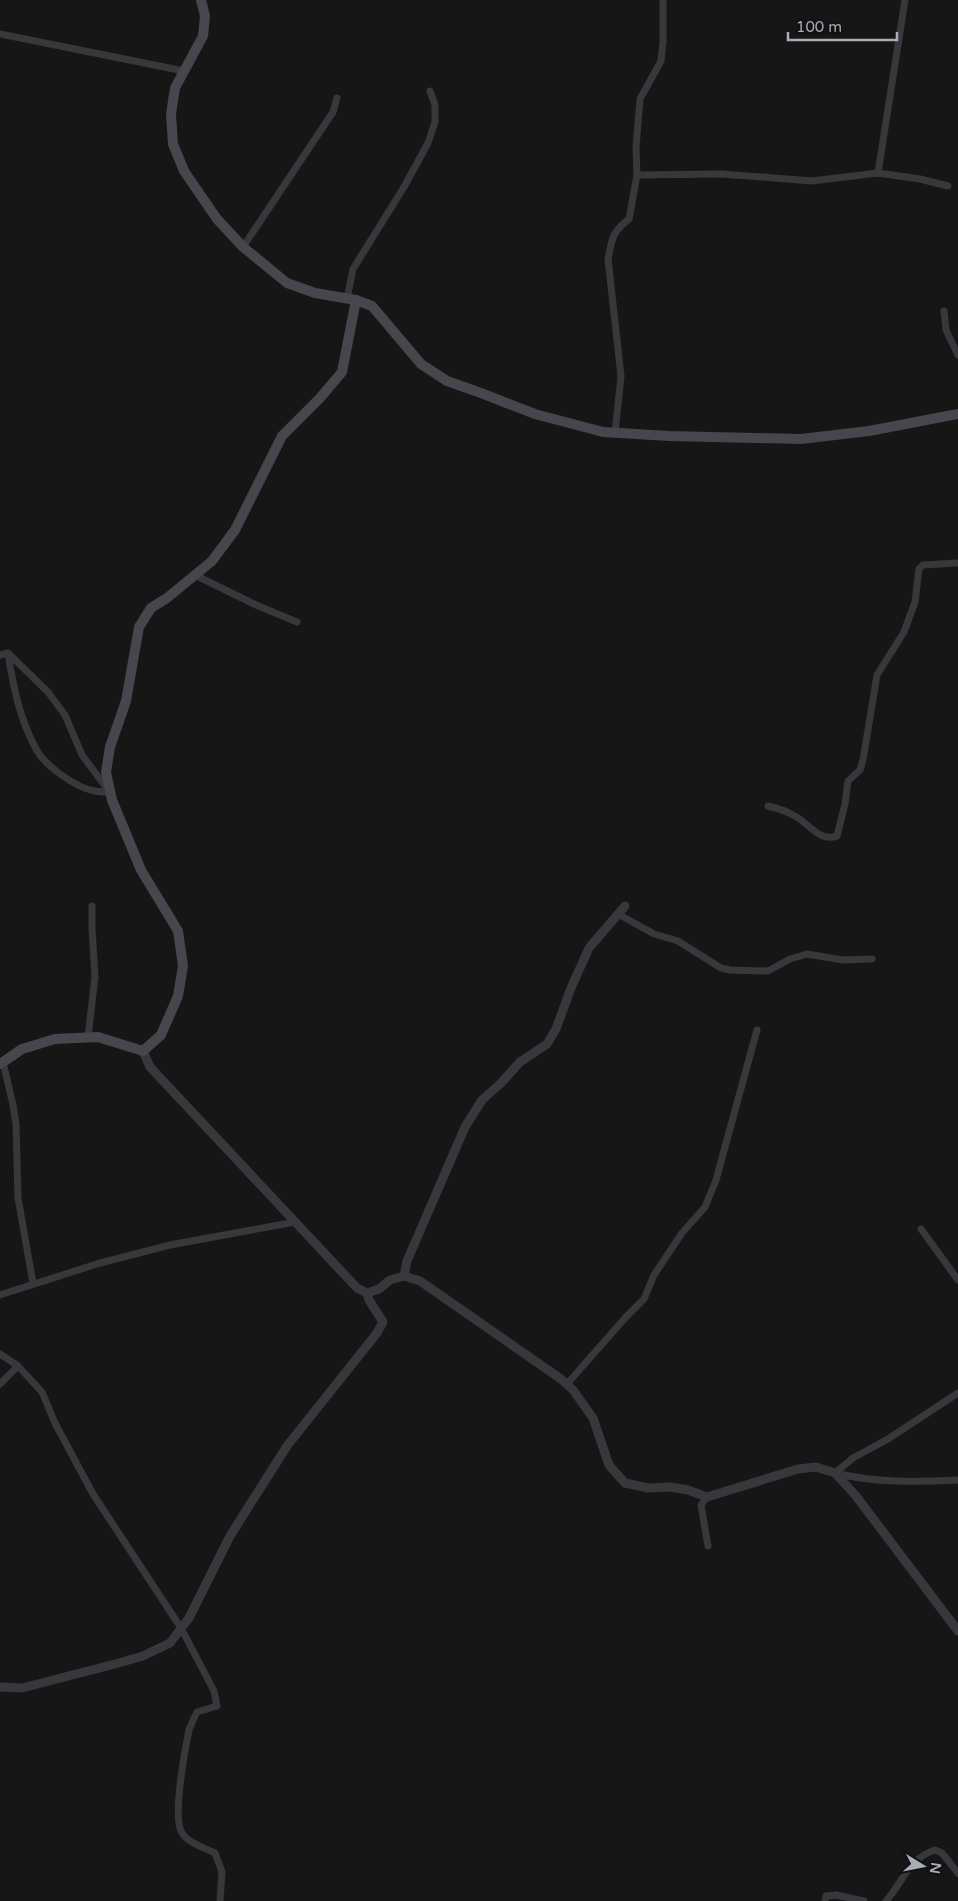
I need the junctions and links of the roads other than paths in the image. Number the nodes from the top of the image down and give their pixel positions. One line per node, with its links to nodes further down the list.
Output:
1 (201, 0): 5 (main road)
2 (663, 0): 9 (street)
3 (905, 0): 8 (street)
4 (0, 34): 5 (street)
5 (184, 70): 11 (main road)
6 (430, 92): 12 (street)
7 (337, 98): 11 (street)
8 (878, 173): 9 (street); 10 (street)
9 (637, 175): 16 (street)
10 (948, 186)
11 (243, 247): 12 (main road)
12 (351, 300): 16 (main road); 18 (main road)
13 (944, 311): 14 (street)
14 (958, 355)
15 (958, 414): 16 (main road)
16 (615, 433)
17 (958, 563): 22 (street)
18 (195, 575): 19 (street); 21 (main road)
19 (297, 622)
20 (4, 654): 21 (street); 21 (street)
21 (110, 792): 29 (main road)
22 (768, 806)
23 (92, 906): 28 (street)
24 (625, 906): 25 (street)
25 (618, 914): 26 (street); 33 (street)
26 (872, 959)
27 (757, 1030): 41 (street)
28 (88, 1037): 29 (main road); 30 (main road)
29 (143, 1051): 31 (street)
30 (1, 1063): 35 (street)
31 (295, 1222): 35 (street); 36 (street)
32 (921, 1229): 34 (street)
33 (404, 1276): 36 (street); 41 (street)
34 (958, 1280)
35 (33, 1283): 37 (street)
36 (367, 1293): 47 (street)
37 (0, 1295)
38 (0, 1354): 39 (street)
39 (18, 1366): 40 (street); 47 (street)
40 (0, 1384)
41 (567, 1384): 45 (street)
42 (958, 1393): 43 (street)
43 (835, 1473): 44 (street); 45 (street); 48 (street)
44 (958, 1480)
45 (707, 1497): 46 (street)
46 (708, 1546)
47 (181, 1628): 49 (street); 51 (street)
48 (958, 1631)
49 (0, 1687)
50 (958, 1873): 54 (street)
51 (220, 1901)
52 (825, 1901): 53 (street)
53 (864, 1901)
54 (886, 1901)

